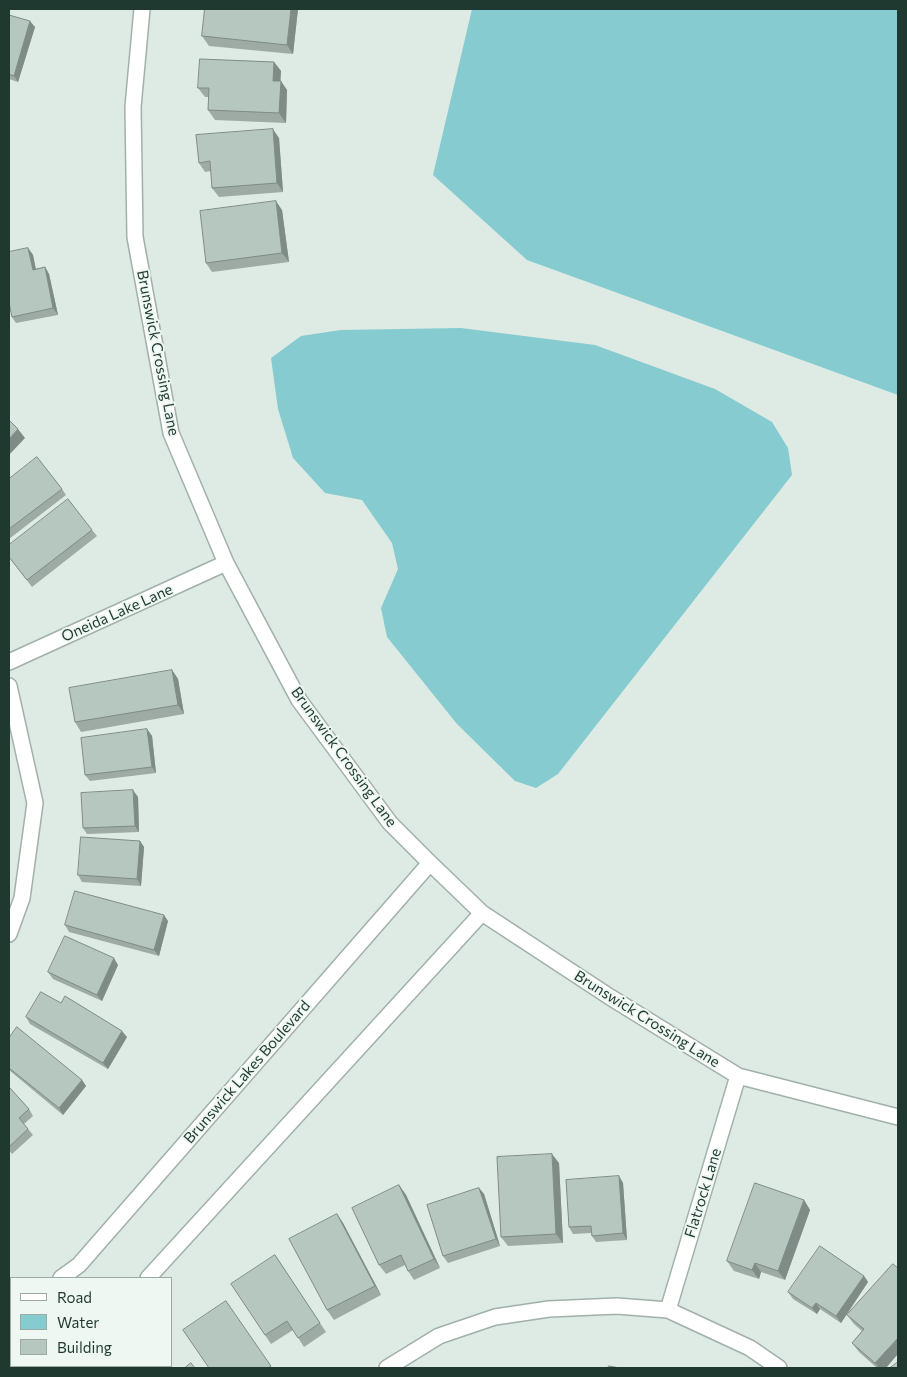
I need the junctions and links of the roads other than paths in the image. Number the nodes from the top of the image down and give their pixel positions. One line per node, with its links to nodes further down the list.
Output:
1 (142, 9): 2 (street, Brunswick Crossing Lane)
2 (226, 563): 3 (street, Oneida Lake Lane); 5 (street, Brunswick Crossing Lane)
3 (9, 662)
4 (9, 686): 7 (street)
5 (430, 863): 6 (street, Brunswick Crossing Lane); 10 (street, Brunswick Lakes Boulevard)
6 (482, 913): 8 (street, Brunswick Crossing Lane); 11 (street)
7 (9, 934)
8 (738, 1076): 9 (street, Brunswick Crossing Lane); 12 (street, Flatrock Lane)
9 (898, 1117)
10 (62, 1277)
11 (149, 1277)
12 (668, 1310): 13 (street); 14 (street)
13 (387, 1368)
14 (779, 1368)

